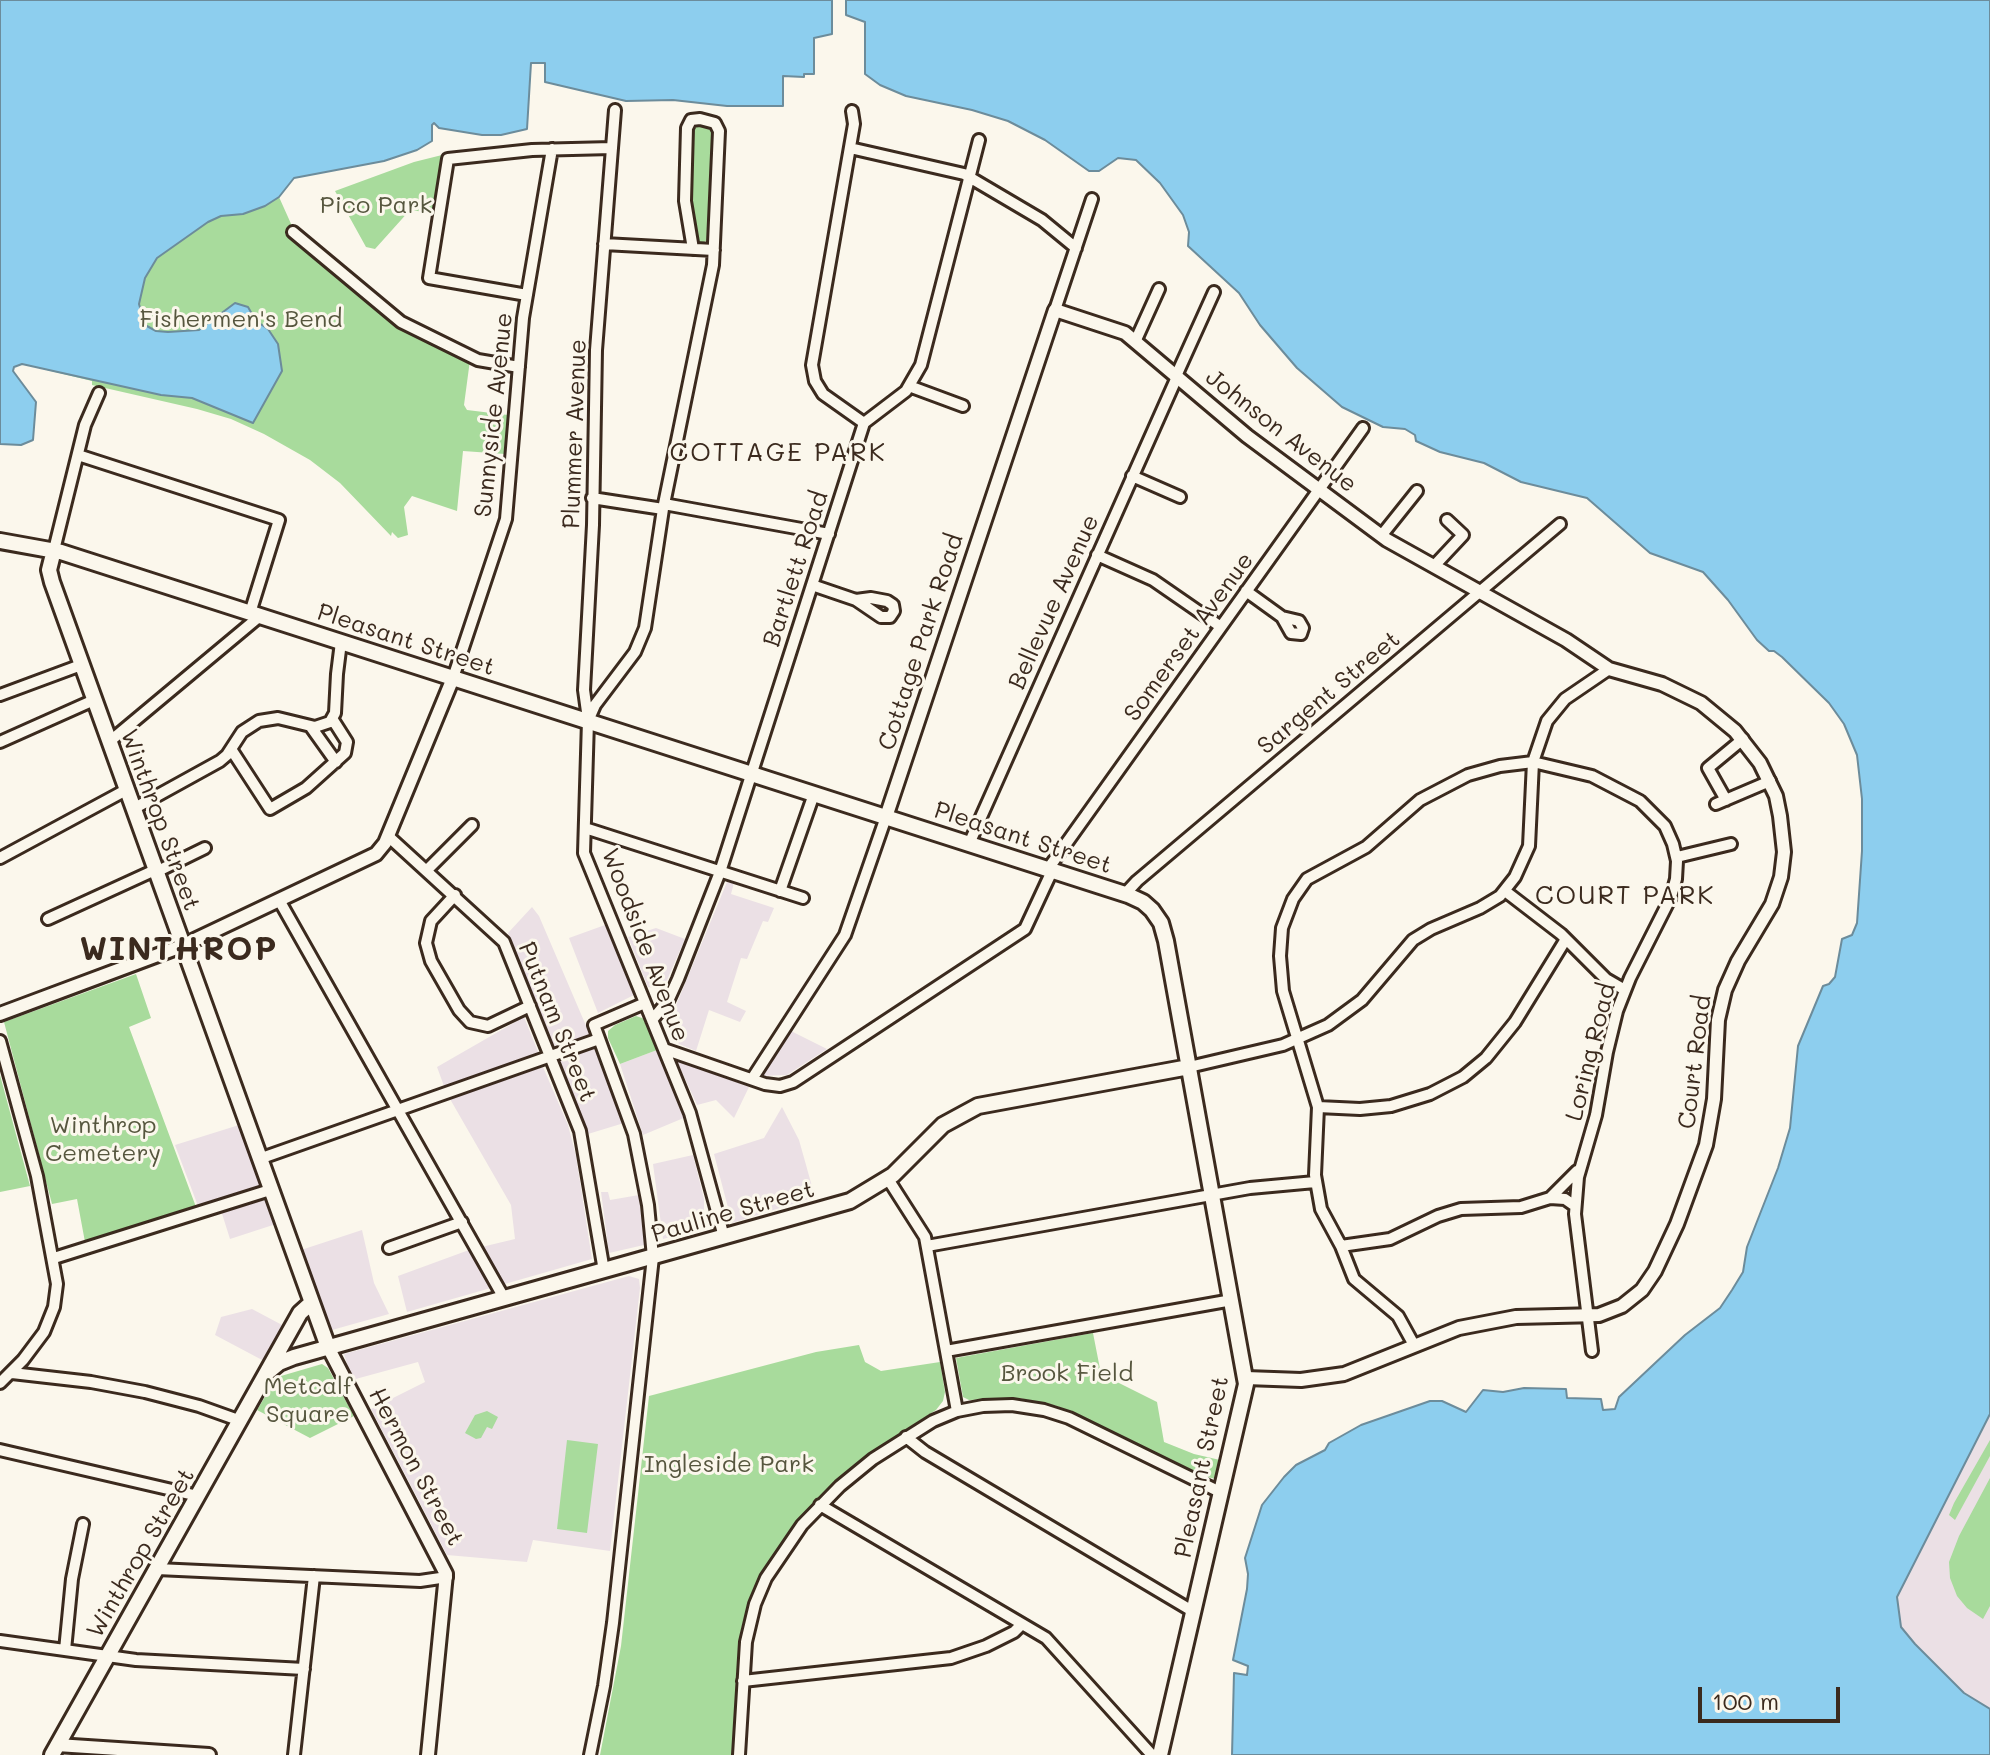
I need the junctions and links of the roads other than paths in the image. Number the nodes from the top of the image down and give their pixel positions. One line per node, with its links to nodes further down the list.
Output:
1 (615, 110): 4 (street, Plummer Avenue)
2 (852, 111): 5 (street)
3 (979, 140): 7 (street)
4 (612, 148): 6 (street); 10 (street, Plummer Avenue)
5 (850, 148): 7 (street); 24 (street)
6 (552, 149): 16 (street, Sunnyside Avenue); 16 (street)
7 (970, 177): 11 (street); 21 (street)
8 (1092, 199): 11 (street, Cottage Park Road)
9 (293, 232): 19 (street)
10 (604, 244): 12 (street); 31 (street, Plummer Avenue)
11 (1076, 248): 17 (street, Cottage Park Road)
12 (693, 249): 13 (street); 13 (street)
13 (714, 250): 32 (street)
14 (1159, 289): 18 (street)
15 (1214, 292): 20 (street, Bellevue Avenue)
16 (527, 295): 19 (street, Sunnyside Avenue)
17 (1055, 310): 18 (street, Johnson Avenue); 68 (street, Cottage Park Road)
18 (1135, 342): 20 (street, Johnson Avenue)
19 (519, 367): 51 (street, Sunnyside Avenue)
20 (1176, 376): 27 (street, Bellevue Avenue); 28 (street, Johnson Avenue)
21 (909, 386): 23 (street); 24 (street)
22 (99, 393): 26 (street, Winthrop Street)
23 (963, 406)
24 (864, 423): 35 (street, Bartlett Road)
25 (1363, 428): 28 (street, Somerset Avenue)
26 (78, 455): 38 (street, Winthrop Street); 45 (street)
27 (1132, 476): 30 (street); 39 (street, Bellevue Avenue)
28 (1319, 490): 36 (street, Johnson Avenue); 42 (street, Somerset Avenue)
29 (1417, 491): 36 (street)
30 (1180, 497)
31 (592, 498): 32 (street); 55 (street, Plummer Avenue)
32 (664, 507): 35 (street); 55 (street)
33 (1447, 520): 40 (street)
34 (1560, 524): 43 (street, Sargent Street)
35 (829, 534): 41 (street, Bartlett Road)
36 (1381, 536): 40 (street, Johnson Avenue)
37 (0, 541): 38 (main road, Pleasant Street)
38 (54, 550): 45 (main road, Pleasant Street); 49 (main road, Winthrop Street)
39 (1097, 555): 47 (street); 72 (street, Bellevue Avenue)
40 (1434, 566): 43 (street, Johnson Avenue)
41 (812, 585): 44 (street); 63 (street, Bartlett Road)
42 (1246, 591): 46 (street); 47 (street, Somerset Avenue)
43 (1480, 591): 50 (street, Court Road); 83 (street, Sargent Street)
44 (856, 600)
45 (255, 614): 48 (main road, Pleasant Street); 59 (street)
46 (1282, 617)
47 (1221, 627): 78 (street, Somerset Avenue)
48 (341, 642): 51 (main road, Pleasant Street); 54 (street)
49 (81, 665): 52 (street); 53 (main road, Winthrop Street)
50 (1609, 669): 57 (street, Court Road); 62 (street)
51 (453, 678): 55 (main road, Pleasant Street); 71 (street)
52 (0, 695)
53 (94, 700): 58 (street); 59 (main road, Winthrop Street)
54 (333, 720): 56 (street); 61 (street)
55 (588, 721): 63 (main road, Pleasant Street); 70 (street, Woodside Avenue)
56 (311, 727): 60 (street); 61 (street)
57 (1743, 739): 64 (street, Court Road); 64 (street)
58 (0, 742)
59 (109, 742): 65 (main road, Winthrop Street)
60 (231, 749): 61 (street); 67 (street)
61 (336, 762)
62 (1533, 762): 75 (street); 82 (street); 96 (street)
63 (752, 774): 66 (main road, Pleasant Street); 80 (street, Bartlett Road)
64 (1770, 781): 123 (street, Court Road)
65 (126, 790): 67 (main road, Winthrop Street); 76 (street)
66 (814, 794): 68 (main road, Pleasant Street); 81 (street)
67 (133, 809): 79 (main road, Winthrop Street)
68 (886, 817): 72 (main road, Pleasant Street); 101 (street, Cottage Park Road)
69 (472, 825): 77 (street)
70 (585, 828): 80 (street); 91 (street, Woodside Avenue)
71 (388, 836): 77 (street, Putnam Street); 86 (street)
72 (969, 844): 78 (main road, Pleasant Street)
73 (1731, 844): 75 (street)
74 (205, 848): 79 (street)
75 (1677, 857): 90 (street, Loring Road)
76 (0, 858)
77 (428, 869): 84 (street, Putnam Street)
78 (1050, 870): 83 (main road, Pleasant Street); 101 (street, Somerset Avenue)
79 (155, 871): 87 (street); 89 (main road, Winthrop Street)
80 (720, 872): 81 (street); 94 (street, Bartlett Road)
81 (780, 891): 85 (street)
82 (1505, 891): 88 (street); 96 (street)
83 (1125, 894): 100 (main road, Pleasant Street)
84 (455, 895): 92 (street, Putnam Street); 92 (street)
85 (803, 898)
86 (279, 900): 89 (street); 103 (street)
87 (48, 919)
88 (1566, 939): 90 (street); 102 (street)
89 (182, 946): 93 (street); 104 (main road, Winthrop Street)
90 (1625, 990): 105 (street, Loring Road)
91 (645, 1003): 94 (street, Woodside Avenue); 95 (street)
92 (530, 1006): 99 (street, Putnam Street)
93 (0, 1014)
94 (652, 1020): 98 (street, Woodside Avenue)
95 (599, 1039): 99 (street); 117 (street)
96 (1298, 1040): 100 (street); 102 (street)
97 (0, 1041): 118 (street)
98 (664, 1049): 101 (street, Somerset Avenue); 113 (street, Woodside Avenue)
99 (550, 1057): 103 (street); 119 (street, Putnam Street)
100 (1189, 1067): 106 (main road, Pauline Street); 109 (main road, Pleasant Street)
101 (752, 1079)
102 (1318, 1107): 107 (street)
103 (398, 1110): 104 (street); 112 (street)
104 (259, 1159): 108 (main road, Winthrop Street)
105 (1579, 1167): 110 (street); 111 (street, Loring Road)
106 (888, 1179): 113 (main road, Pauline Street); 114 (street)
107 (1315, 1182): 109 (street); 115 (street)
108 (270, 1190): 118 (street); 122 (main road, Winthrop Street)
109 (1213, 1196): 114 (street); 121 (main road, Pleasant Street)
110 (1550, 1198): 111 (street); 115 (street)
111 (1575, 1206): 123 (street, Loring Road)
112 (462, 1222): 116 (street); 120 (street)
113 (724, 1237): 117 (main road, Pauline Street)
114 (927, 1246): 126 (street)
115 (1341, 1246): 124 (street)
116 (389, 1248)
117 (653, 1257): 119 (main road, Pauline Street); 154 (street)
118 (54, 1258): 129 (street)
119 (604, 1271): 120 (main road, Pauline Street)
120 (504, 1298): 125 (main road, Pauline Street)
121 (1232, 1300): 126 (street); 130 (main road, Pleasant Street)
122 (310, 1304): 125 (main road, Winthrop Street); 128 (main road, Winthrop Street)
123 (1588, 1316): 124 (street, Court Road); 127 (street, Loring Road)
124 (1414, 1345): 130 (street, Court Road)
125 (328, 1347): 128 (main road, Pauline Street); 142 (street, Hermon Street)
126 (946, 1351): 132 (street)
127 (1592, 1351)
128 (268, 1372): 133 (main road, Winthrop Street)
129 (12, 1373): 131 (street); 133 (street)
130 (1246, 1378): 136 (main road, Pleasant Street)
131 (0, 1383)
132 (957, 1411): 134 (street); 136 (street)
133 (241, 1421): 137 (main road, Winthrop Street)
134 (906, 1437): 138 (street); 143 (street)
135 (0, 1450): 137 (street)
136 (1222, 1493): 143 (main road, Pleasant Street)
137 (198, 1496): 140 (main road, Winthrop Street)
138 (820, 1505): 144 (street); 149 (street)
139 (83, 1524): 146 (street)
140 (157, 1569): 141 (street); 147 (main road, Winthrop Street)
141 (314, 1576): 142 (street); 148 (street)
142 (447, 1577): 153 (street, Hermon Street)
143 (1194, 1612): 157 (main road, Pleasant Street)
144 (1022, 1624): 149 (street); 156 (street)
145 (0, 1641): 146 (street)
146 (65, 1650): 147 (street)
147 (108, 1656): 148 (street); 150 (main road, Winthrop Street)
148 (304, 1669): 152 (street)
149 (743, 1681): 155 (street)
150 (54, 1750): 151 (street)
151 (209, 1755)
152 (294, 1755)
153 (428, 1755)
154 (590, 1755)
155 (739, 1755)
156 (1152, 1755)
157 (1160, 1755)

